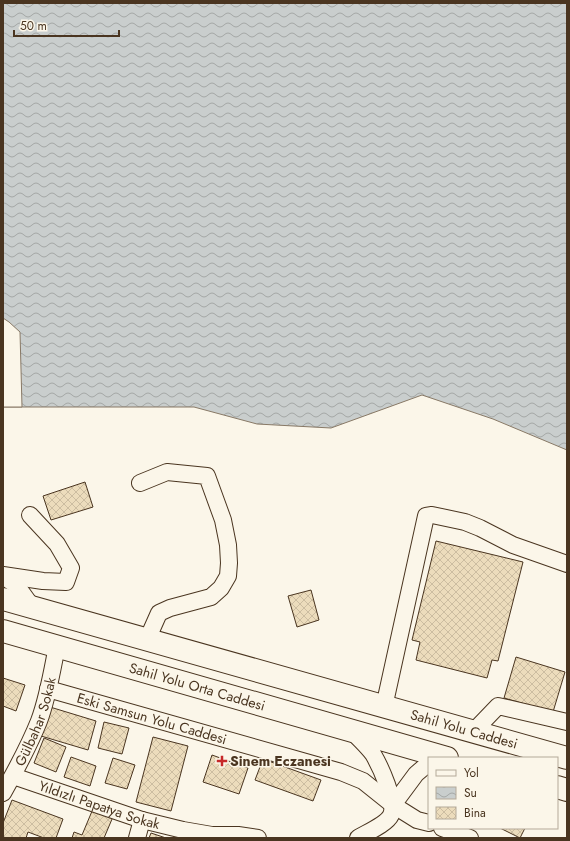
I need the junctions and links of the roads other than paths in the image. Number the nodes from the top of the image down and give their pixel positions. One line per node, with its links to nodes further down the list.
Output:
1 (140, 482): 8 (street)
2 (30, 515): 4 (street)
3 (567, 564): 11 (street)
4 (3, 576): 6 (street)
5 (3, 599): 6 (highway)
6 (33, 608): 8 (highway)
7 (3, 631): 9 (highway, Sahil Yolu Orta Caddesi)
8 (147, 640): 11 (highway)
9 (57, 646): 10 (street, Gülbahar Sokak); 13 (highway, Sahil Yolu Orta Caddesi)
10 (48, 689): 18 (street, Gülbahar Sokak); 20 (street, Eski Samsun Yolu Caddesi)
11 (384, 707): 14 (highway, Sahil Yolu Caddesi)
12 (567, 722): 14 (street)
13 (352, 731): 15 (highway, Sahil Yolu Orta Caddesi); 20 (street)
14 (473, 732): 16 (highway, Sahil Yolu Caddesi)
15 (432, 757)
16 (567, 758)
17 (428, 765): 20 (street)
18 (13, 776): 19 (street, Gülbahar Sokak); 21 (street, Yıldızlı Papatya Sokak)
19 (3, 793)
20 (393, 805): 22 (street, Eski Samsun Yolu Caddesi); 26 (street)
21 (142, 820): 24 (street); 25 (street, Yıldızlı Papatya Sokak)
22 (428, 823)
23 (445, 829): 27 (street)
24 (137, 838)
25 (258, 838)
26 (358, 838)
27 (470, 838)

